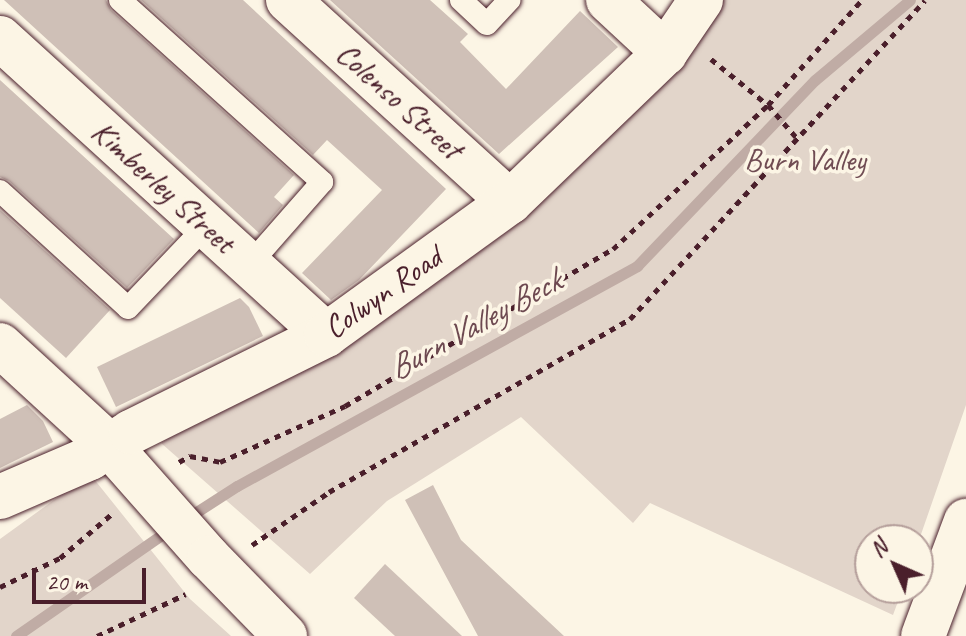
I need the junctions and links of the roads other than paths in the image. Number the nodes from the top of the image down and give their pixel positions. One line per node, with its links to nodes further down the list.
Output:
1 (120, 0): 11 (lane)
2 (288, 0): 9 (street, Colenso Street)
3 (461, 0): 4 (lane)
4 (509, 0)
5 (608, 0): 6 (street)
6 (682, 28): 9 (street, Colwyn Road)
7 (0, 38): 10 (street, Kimberley Street)
8 (0, 191): 10 (lane)
9 (510, 202): 12 (street, Colwyn Road)
10 (206, 226): 11 (street, Kimberley Street)
11 (249, 265): 12 (street, Kimberley Street)
12 (326, 335): 14 (street, Colwyn Road)
13 (0, 345): 14 (street)
14 (108, 444): 15 (street, Colwyn Road); 17 (street)
15 (0, 497)
16 (966, 521): 18 (street)
17 (285, 636)
18 (923, 636)

